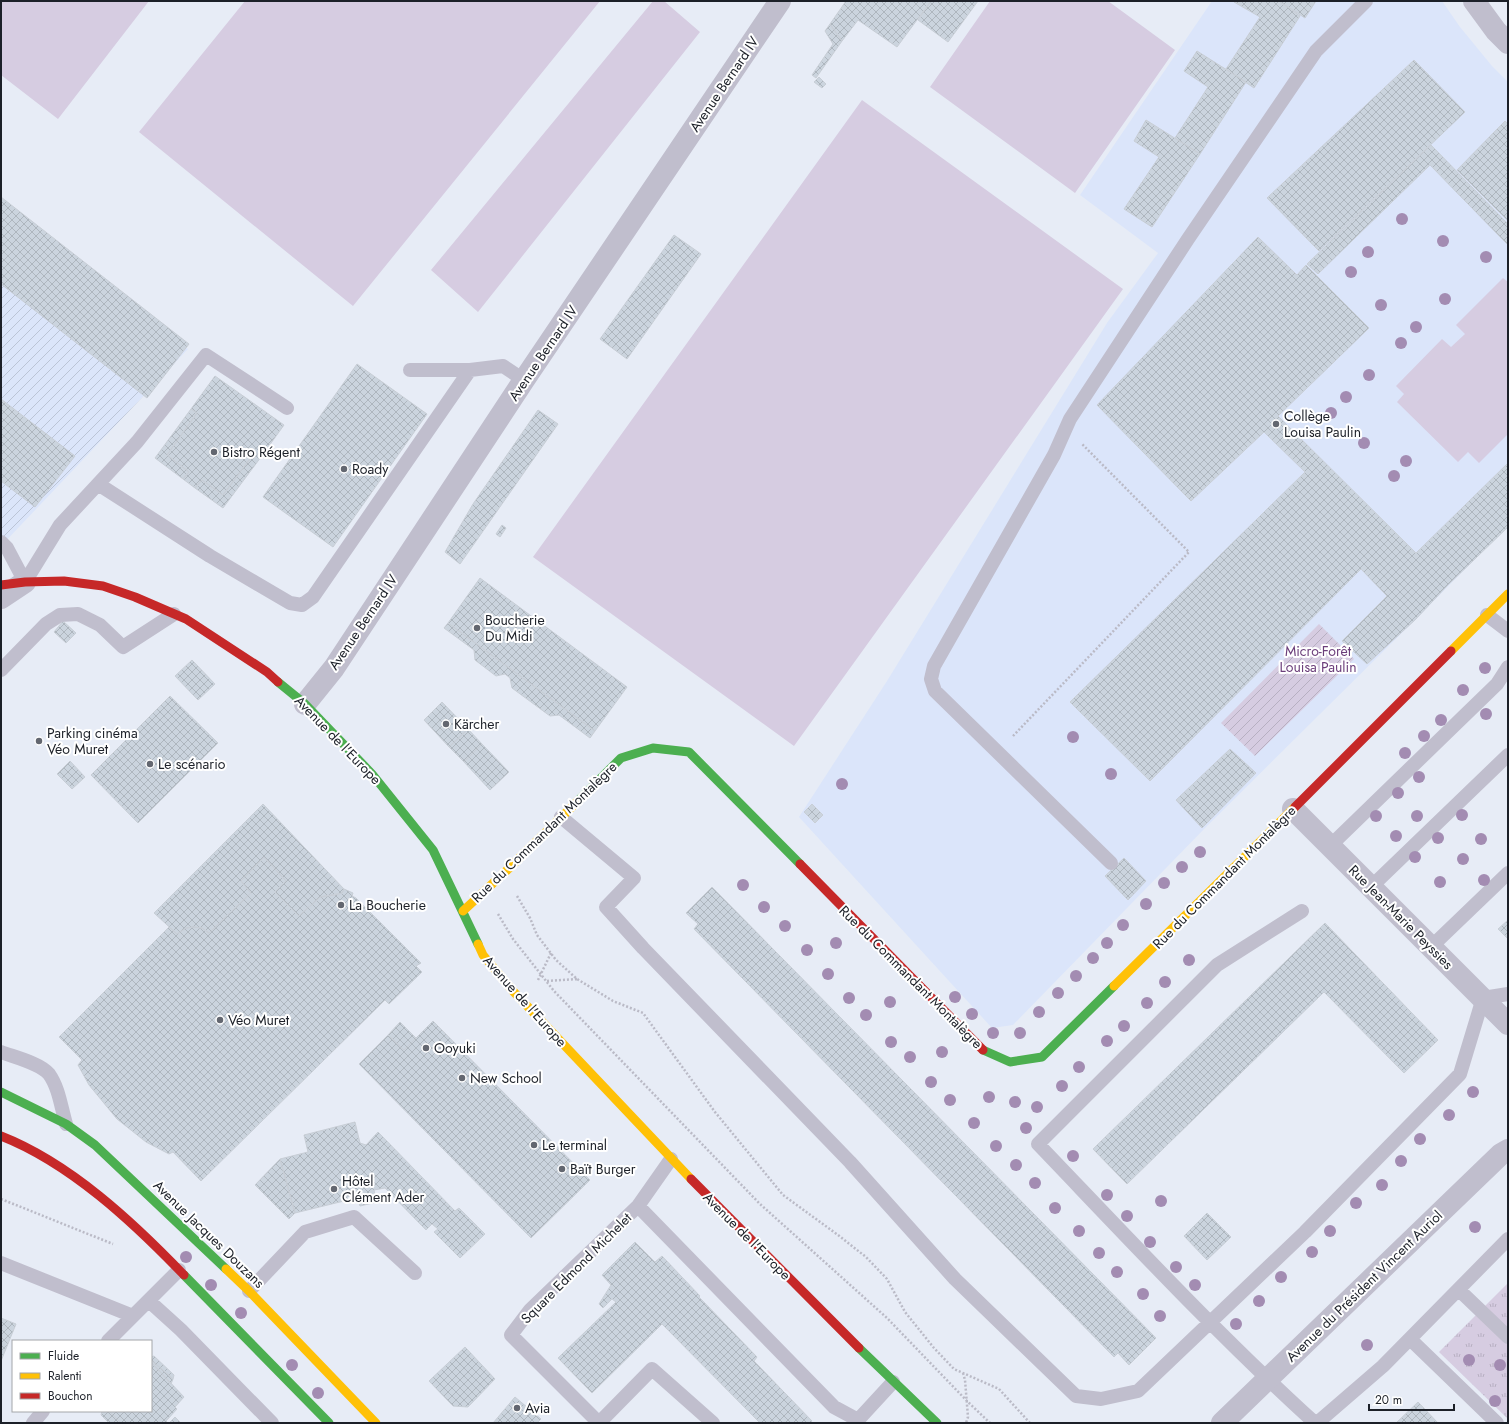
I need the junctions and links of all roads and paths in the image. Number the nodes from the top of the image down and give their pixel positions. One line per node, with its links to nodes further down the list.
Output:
1 (780, 1): 7 (street, Avenue Bernard IV)
2 (1366, 1): 9 (lane)
3 (1474, 1): 4 (street)
4 (1508, 43)
5 (410, 370): 6 (lane)
6 (470, 370): 7 (lane); 10 (lane)
7 (524, 380): 21 (street, Avenue Bernard IV)
8 (287, 408): 10 (lane)
9 (1066, 427): 22 (lane); 22 (path)
10 (98, 484): 12 (lane)
11 (1, 542): 12 (lane)
12 (26, 582): 13 (street, Avenue de l'Europe); 15 (street, Avenue de l'Europe); 16 (street, Avenue de l'Europe)
13 (1, 585)
14 (1508, 594): 17 (street, Rue du Commandant Montalègre)
15 (1, 598)
16 (174, 614): 20 (lane); 21 (street, Avenue de l'Europe)
17 (1487, 615): 18 (lane); 24 (street, Rue du Commandant Montalègre)
18 (1508, 631)
19 (1508, 667): 26 (lane)
20 (1, 670)
21 (305, 704): 32 (street, Avenue de l'Europe)
22 (998, 753): 27 (lane)
23 (1508, 755): 30 (lane)
24 (1293, 809): 25 (street, Rue du Commandant Montalègre); 26 (street, Rue Jean-Marie Peyssies)
25 (561, 817): 28 (street, Rue du Commandant Montalègre); 57 (lane)
26 (1330, 846): 30 (street, Rue Jean-Marie Peyssies)
27 (1111, 863)
28 (504, 873): 31 (street, Rue du Commandant Montalègre); 35 (path)
29 (1508, 873): 34 (lane)
30 (1371, 887): 34 (street, Rue Jean-Marie Peyssies)
31 (484, 891): 32 (street, Rue du Commandant Montalègre); 64 (path)
32 (463, 911): 45 (street, Avenue de l'Europe)
33 (1302, 911): 57 (lane)
34 (1431, 947): 38 (street, Rue Jean-Marie Peyssies)
35 (551, 953): 36 (path); 36 (path)
36 (577, 979): 61 (path)
37 (1508, 994): 38 (lane)
38 (1482, 998): 39 (street, Rue Jean-Marie Peyssies); 57 (lane)
39 (1508, 1024)
40 (1, 1052): 42 (lane)
41 (1, 1092): 42 (street, Avenue Jacques Douzans)
42 (66, 1124): 54 (street, Avenue Jacques Douzans)
43 (1, 1136): 51 (street)
44 (1508, 1150): 62 (street, Avenue du Président Vincent Auriol)
45 (671, 1159): 47 (lane, Square Edmond Michelet); 63 (street, Avenue de l'Europe)
46 (1, 1199): 49 (path)
47 (638, 1206): 66 (lane); 71 (lane, Square Edmond Michelet)
48 (1508, 1239): 53 (lane)
49 (114, 1244)
50 (1, 1264): 56 (lane)
51 (179, 1270): 55 (lane); 69 (street)
52 (415, 1273): 54 (lane)
53 (1459, 1290): 58 (lane); 59 (lane)
54 (249, 1291): 70 (street, Avenue Jacques Douzans)
55 (149, 1301): 56 (lane); 68 (lane)
56 (133, 1316): 60 (lane)
57 (1210, 1323): 62 (lane)
58 (1508, 1337)
59 (1410, 1339): 79 (lane); 80 (lane)
60 (109, 1340)
61 (963, 1372): 64 (path); 77 (path)
62 (1267, 1380): 78 (street, Avenue du Président Vincent Auriol); 79 (lane)
63 (893, 1382): 66 (lane); 74 (street, Avenue de l'Europe)
64 (966, 1401): 75 (path); 76 (path)
65 (43, 1412): 67 (lane)
66 (853, 1422): 73 (lane)
67 (33, 1423)
68 (272, 1423)
69 (329, 1423)
70 (376, 1423)
71 (599, 1423): 72 (lane, Square Edmond Michelet)
72 (713, 1423)
73 (874, 1423)
74 (937, 1423)
75 (966, 1423)
76 (990, 1423)
77 (1030, 1423)
78 (1222, 1423)
79 (1316, 1423)
80 (1497, 1423)

